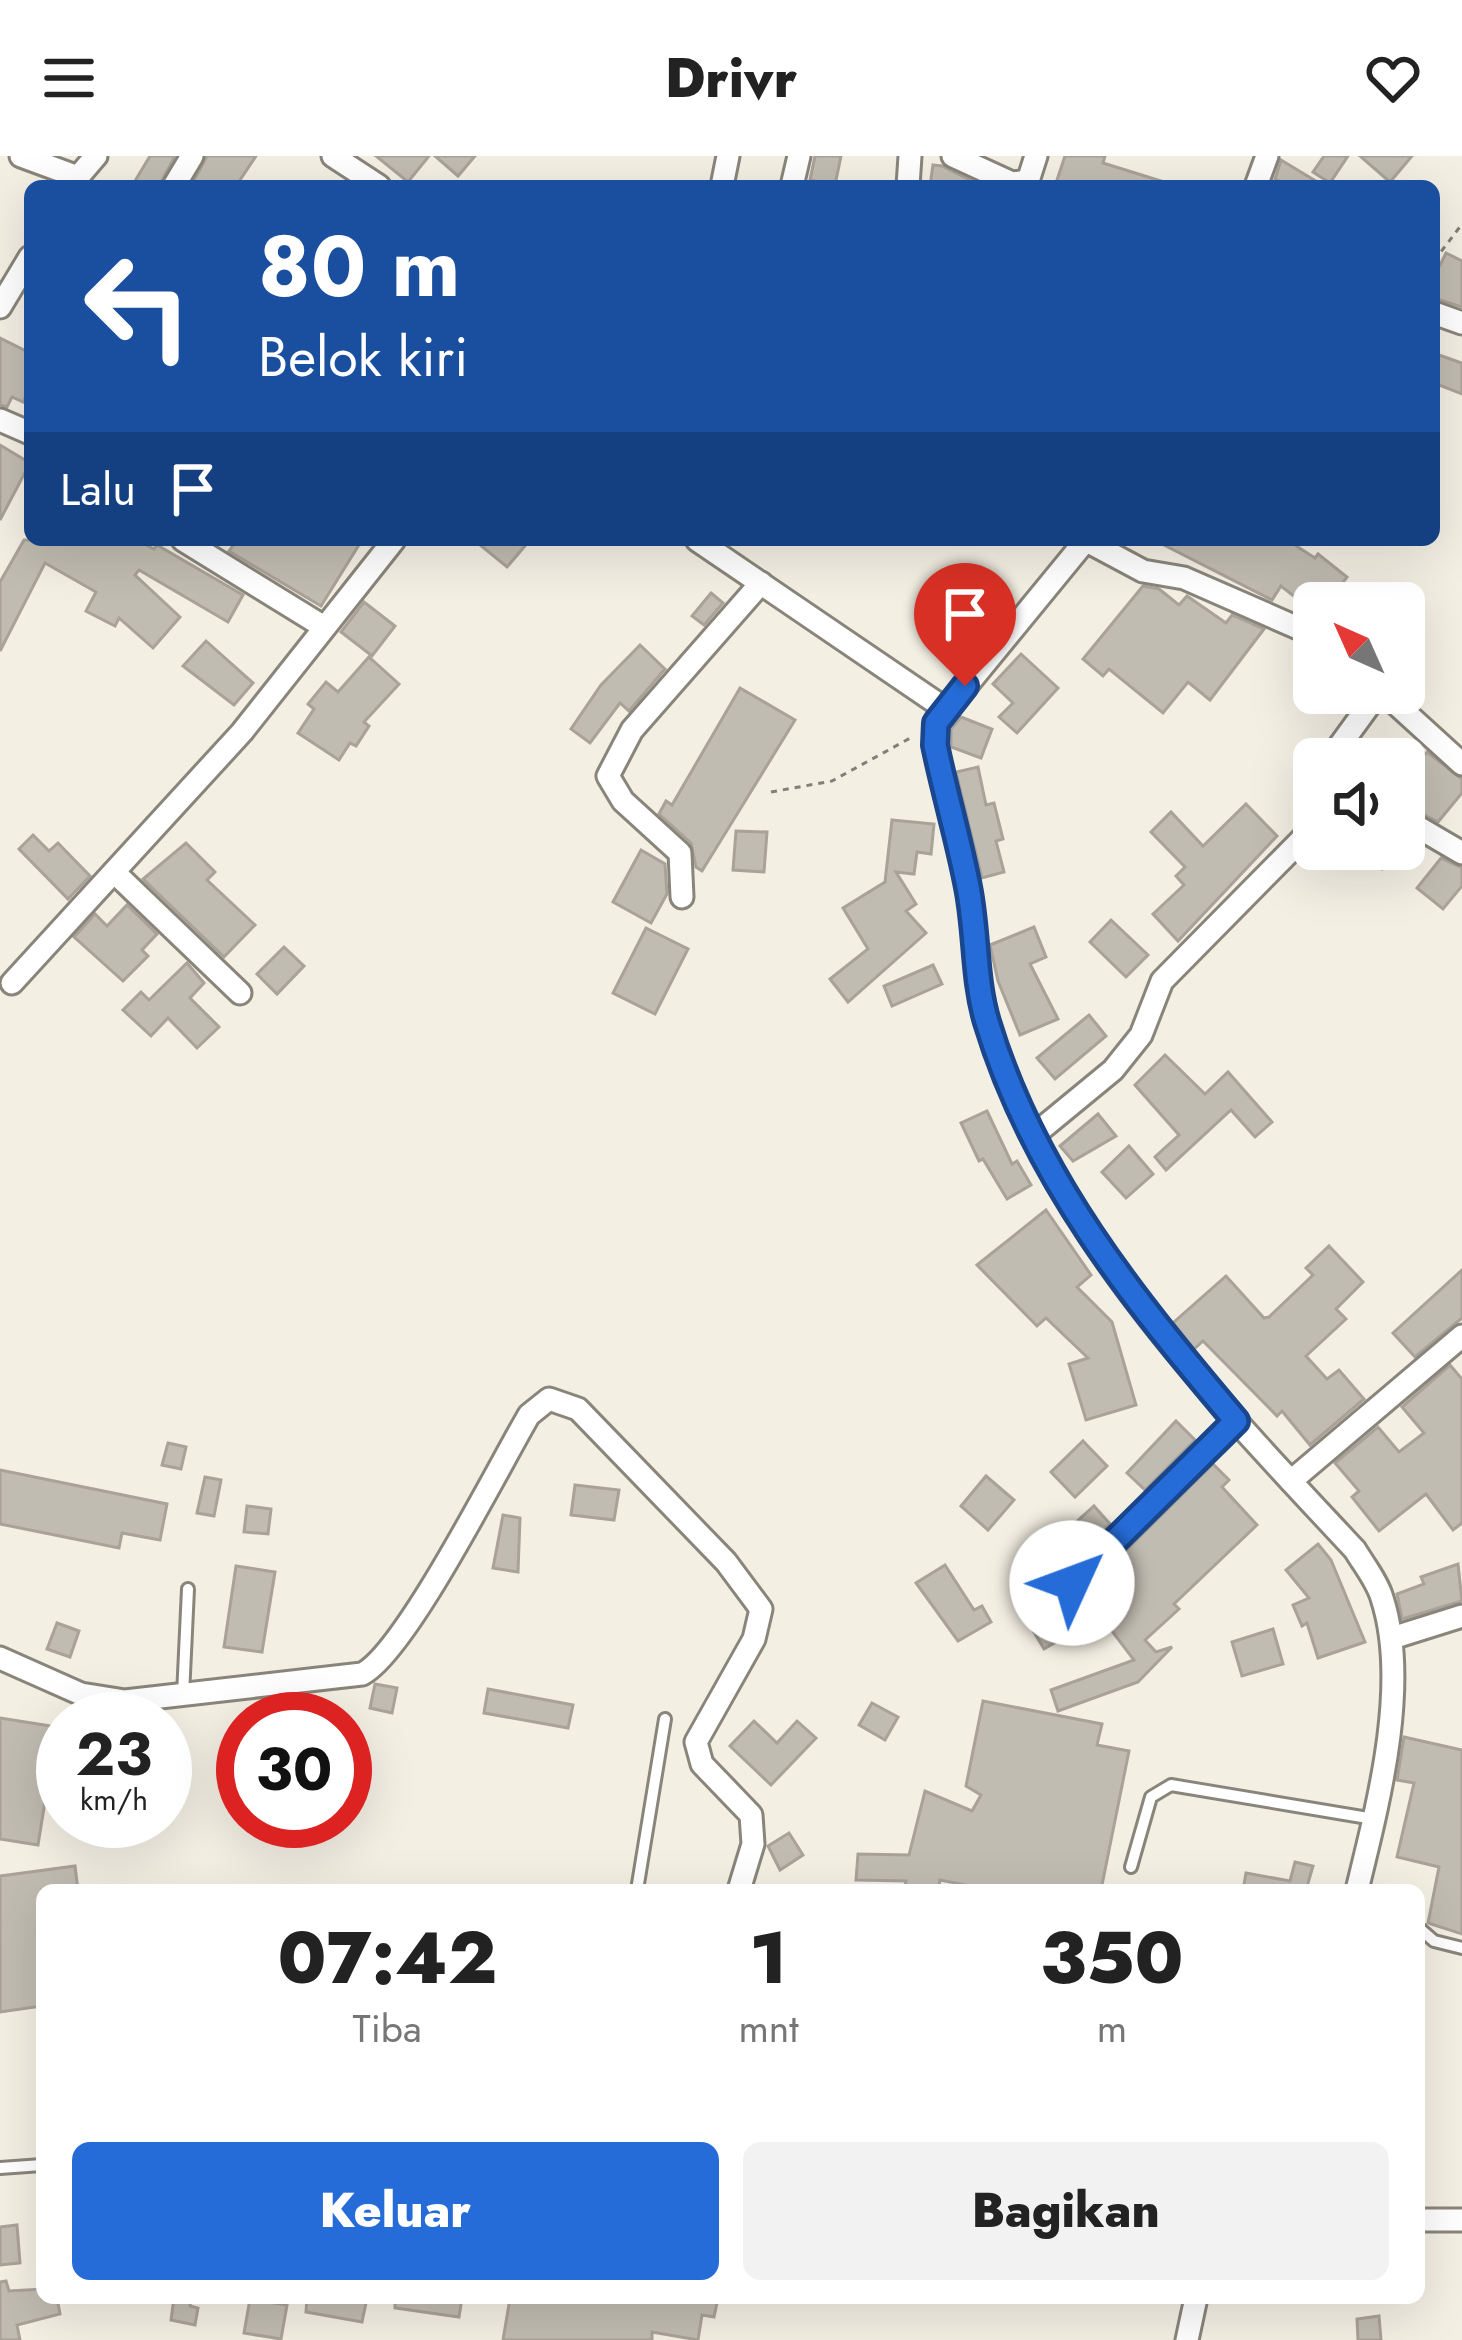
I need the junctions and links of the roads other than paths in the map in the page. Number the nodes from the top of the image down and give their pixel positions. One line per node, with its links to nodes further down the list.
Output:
1 (22, 156): 5 (street)
2 (96, 156): 6 (street)
3 (333, 156): 7 (street)
4 (953, 156): 8 (street)
5 (74, 180)
6 (77, 180)
7 (370, 180)
8 (1005, 180)
9 (24, 267): 10 (street)
10 (0, 308)
11 (193, 546): 18 (street)
12 (389, 546): 18 (street)
13 (707, 546): 16 (street)
14 (1081, 546): 21 (street)
15 (1097, 546): 17 (street)
16 (760, 583): 21 (street); 28 (street)
17 (1293, 625)
18 (324, 628): 27 (street)
19 (1365, 714): 22 (street)
20 (1405, 714): 23 (street)
21 (940, 716): 31 (street)
22 (1346, 738)
23 (1462, 764)
24 (1425, 831): 26 (street)
25 (1293, 848): 31 (street)
26 (1462, 853)
27 (114, 872): 29 (street); 30 (street)
28 (682, 897)
29 (12, 983)
30 (241, 993)
31 (1034, 1135): 33 (street)
32 (1462, 1336): 34 (street)
33 (1236, 1421): 34 (street); 35 (street)
34 (1291, 1481): 38 (street)
35 (1072, 1583)
36 (188, 1589): 41 (lane)
37 (1462, 1616): 38 (street)
38 (1392, 1638): 44 (street)
39 (0, 1658): 40 (street)
40 (76, 1692)
41 (184, 1692)
42 (192, 1694): 47 (street)
43 (665, 1719): 46 (lane)
44 (1374, 1819): 45 (lane); 48 (street)
45 (1131, 1867)
46 (638, 1884)
47 (741, 1884)
48 (1358, 1884)
49 (1425, 1933): 50 (lane)
50 (1462, 1948)
51 (36, 2165): 52 (lane)
52 (0, 2168)
53 (1425, 2220): 54 (street)
54 (1462, 2220)
55 (1195, 2304): 56 (street)
56 (1186, 2340)

